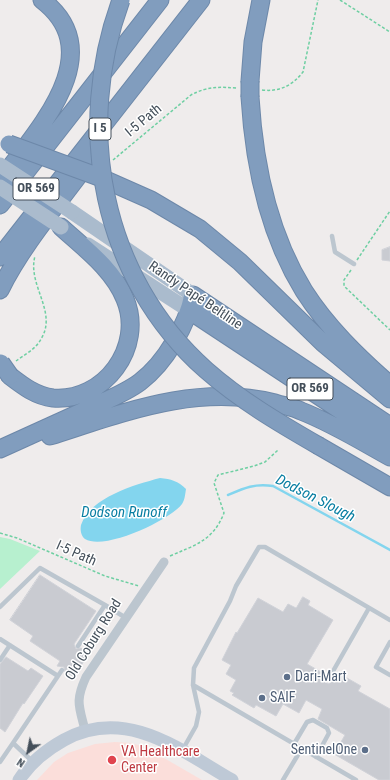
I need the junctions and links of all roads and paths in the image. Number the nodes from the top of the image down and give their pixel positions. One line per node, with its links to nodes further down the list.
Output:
1 (42, 0): 14 (highway)
2 (121, 0): 35 (highway, bridge)
3 (160, 0): 16 (highway, I 5)
4 (201, 0): 10 (highway, I 5)
5 (262, 0): 9 (highway)
6 (319, 0): 9 (path, I-5 Path)
7 (340, 0): 8 (path)
8 (390, 32)
9 (250, 89): 12 (path, I-5 Path); 27 (highway)
10 (115, 110): 21 (highway, I 5); 23 (highway)
11 (4, 142): 28 (highway, bridge)
12 (109, 163)
13 (0, 165): 24 (main road, Randy Papé Beltline / OR 569, bridge)
14 (0, 181)
15 (0, 188): 18 (main road, Randy Papé Beltline / OR 569, bridge)
16 (0, 205)
17 (390, 211): 22 (path)
18 (61, 227): 24 (main road, Randy Papé Beltline / OR 569); 26 (highway)
19 (332, 236): 22 (lane)
20 (36, 253): 26 (path)
21 (0, 257)
22 (354, 264): 25 (path)
23 (0, 290)
24 (191, 303): 29 (highway, Randy Papé Beltline / OR 569); 30 (highway, Randy Papé Beltline / OR 569); 31 (highway)
25 (390, 330)
26 (6, 366)
27 (390, 385)
28 (390, 399)
29 (390, 426)
30 (390, 443)
31 (0, 448)
32 (278, 450): 37 (path)
33 (0, 452): 34 (highway)
34 (390, 457)
35 (390, 487)
36 (0, 533): 38 (path, I-5 Path)
37 (164, 562): 38 (street, Old Coburg Road)
38 (146, 588): 42 (street, Old Coburg Road)
39 (105, 605): 40 (lane); 42 (lane); 47 (lane)
40 (0, 607)
41 (369, 608): 43 (lane); 52 (lane); 53 (lane)
42 (126, 618): 54 (street, Old Coburg Road)
43 (390, 620)
44 (0, 638): 46 (lane)
45 (390, 642): 51 (lane)
46 (10, 644): 48 (lane); 50 (lane)
47 (78, 646)
48 (0, 660)
49 (62, 670): 50 (lane)
50 (58, 676): 55 (lane)
51 (390, 676)
52 (328, 680)
53 (193, 685): 56 (lane); 58 (lane)
54 (85, 730): 58 (street); 61 (street)
55 (13, 743): 60 (lane); 61 (lane)
56 (294, 744): 57 (lane); 59 (lane)
57 (302, 748): 59 (lane); 64 (lane)
58 (182, 751): 63 (street)
59 (316, 757): 65 (lane)
60 (0, 762)
61 (34, 762): 62 (street)
62 (19, 780)
63 (232, 780)
64 (283, 780)
65 (356, 780)

